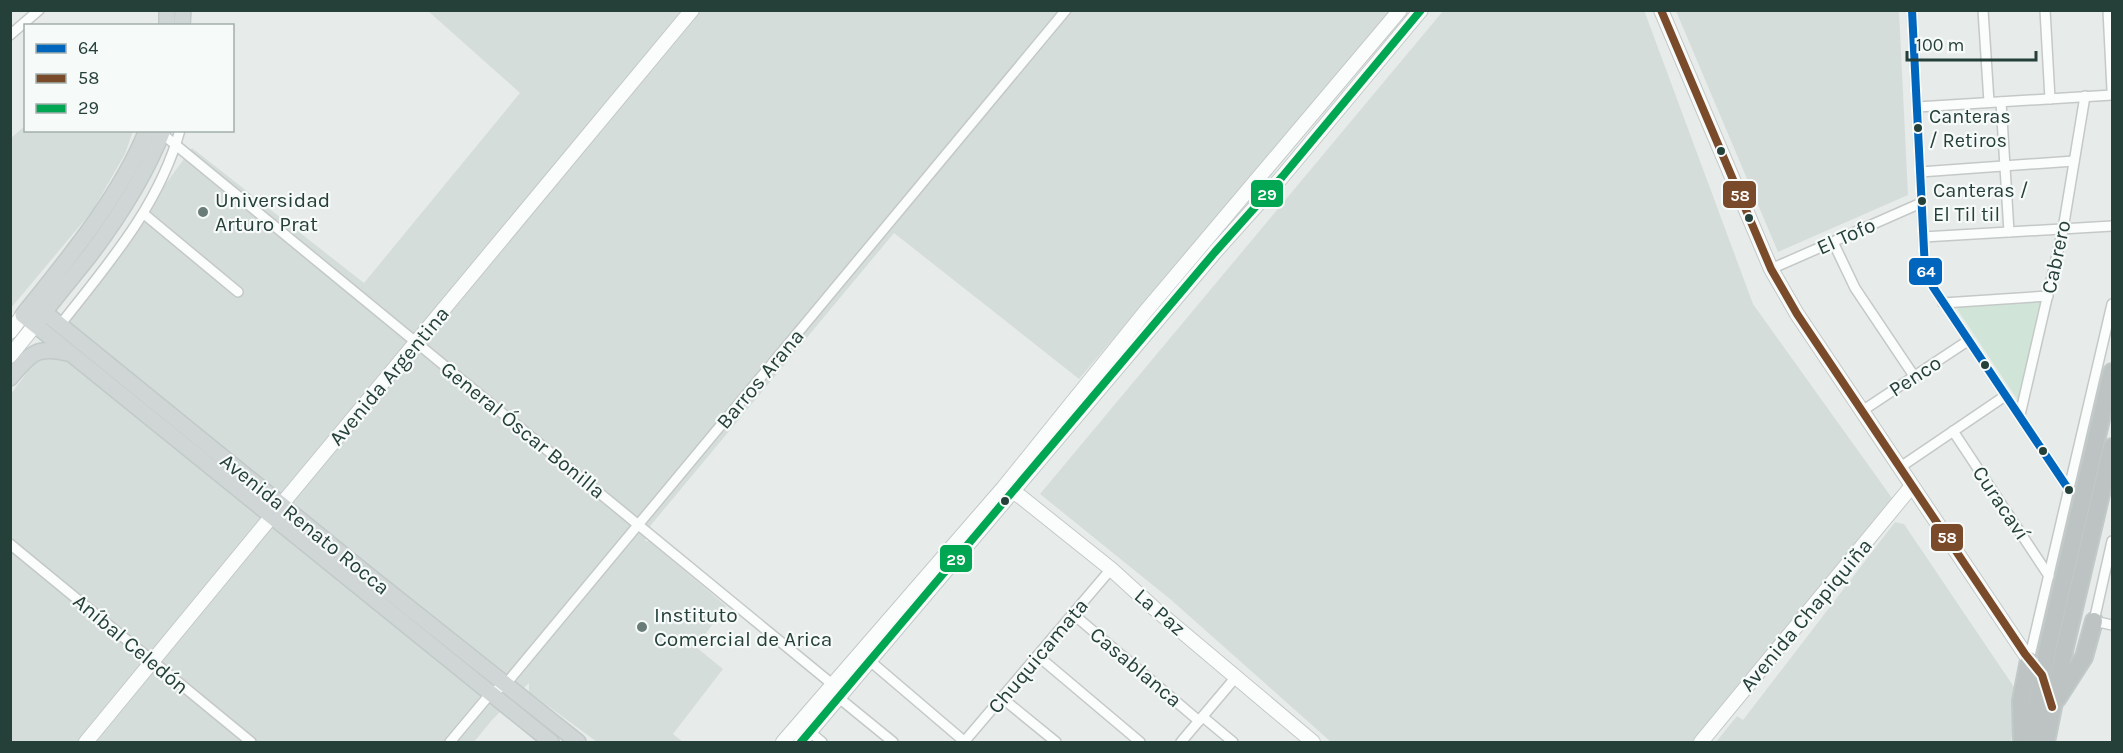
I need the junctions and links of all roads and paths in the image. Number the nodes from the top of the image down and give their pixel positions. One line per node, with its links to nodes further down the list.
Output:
1 (39, 10): 11 (street)
2 (692, 10): 43 (street, Avenida Argentina)
3 (1066, 10): 60 (street, Barros Arana)
4 (1400, 10): 57 (street)
5 (1421, 10): 57 (street)
6 (1661, 10): 33 (street)
7 (1912, 10): 18 (street)
8 (1983, 10): 16 (street)
9 (2045, 10): 15 (street)
10 (2108, 10): 12 (street)
11 (10, 35)
12 (2112, 90)
13 (2112, 95): 14 (street)
14 (2085, 96): 15 (street); 23 (street, Cabrero)
15 (2050, 99): 17 (street)
16 (1989, 102): 17 (street); 18 (street)
17 (2001, 102): 24 (street)
18 (1917, 107): 25 (street)
19 (156, 132): 38 (main road)
20 (158, 132): 22 (street, General Óscar Bonilla)
21 (179, 132): 22 (street)
22 (176, 144): 27 (street); 43 (street, General Óscar Bonilla)
23 (2074, 161): 24 (street); 29 (street, Cabrero)
24 (2005, 166): 25 (street); 30 (street)
25 (1920, 172): 26 (street)
26 (1921, 203): 31 (street); 32 (street, El Tofo)
27 (144, 214): 34 (street); 40 (street)
28 (2112, 226): 29 (street)
29 (2063, 229): 30 (street); 35 (street, Cabrero)
30 (2009, 232): 31 (street)
31 (1923, 237): 36 (street)
32 (1833, 242): 33 (street, El Tofo); 47 (street)
33 (1771, 269): 50 (street)
34 (238, 292)
35 (2048, 296): 36 (street); 52 (street, Cabrero)
36 (1943, 303): 42 (street)
37 (2112, 304): 58 (street)
38 (38, 308): 39 (main road); 40 (main road, Avenida Renato Rocca)
39 (29, 320): 41 (street); 44 (main road, Avenida Renato Rocca); 45 (street)
40 (60, 326): 51 (main road, Avenida Renato Rocca)
41 (10, 332)
42 (1969, 340): 47 (street, Penco); 49 (street)
43 (417, 343): 59 (street, Avenida Argentina); 60 (street, General Óscar Bonilla)
44 (70, 354): 48 (main road); 51 (main road, Avenida Renato Rocca)
45 (10, 356)
46 (2112, 372): 73 (highway)
47 (1914, 376): 50 (street, Penco)
48 (10, 378)
49 (2005, 396): 52 (street); 53 (street)
50 (1862, 411): 55 (street)
51 (157, 413): 59 (main road, Avenida Renato Rocca)
52 (2020, 416): 58 (street)
53 (1953, 431): 55 (street); 64 (street, Curacaví)
54 (2112, 447): 80 (highway)
55 (1899, 468): 56 (street)
56 (1911, 487): 70 (street); 97 (street, Avenida Chapiquiña)
57 (1008, 490): 63 (street, La Paz); 72 (street); 75 (street)
58 (2069, 490): 64 (street)
59 (276, 511): 65 (main road, Avenida Renato Rocca); 71 (street, Avenida Argentina)
60 (639, 525): 75 (street, General Óscar Bonilla); 76 (street, Barros Arana)
61 (2112, 541): 67 (street)
62 (10, 544): 71 (street, Aníbal Celedón)
63 (1111, 569): 66 (street, Chuquicamata); 74 (street, La Paz)
64 (2049, 576): 70 (street)
65 (363, 581): 76 (main road, Avenida Renato Rocca); 77 (main road, Avenida Renato Rocca)
66 (1073, 614): 69 (street, Chuquicamata); 81 (street, Casablanca)
67 (2094, 621): 68 (street); 80 (highway)
68 (2112, 625)
69 (1038, 656): 79 (street, Chuquicamata); 93 (street)
70 (2029, 660): 73 (street); 98 (highway)
71 (152, 662): 83 (street, Avenida Argentina); 84 (street, Aníbal Celedón)
72 (870, 662): 78 (street); 91 (street)
73 (2042, 675): 80 (highway); 99 (highway)
74 (1236, 677): 81 (street); 96 (street, La Paz)
75 (832, 684): 88 (street)
76 (505, 685): 77 (street, Barros Arana); 87 (main road, Avenida Renato Rocca)
77 (491, 693): 85 (street, Barros Arana); 86 (main road, Avenida Renato Rocca)
78 (839, 698): 82 (street); 90 (street)
79 (1002, 698): 91 (street, Chuquicamata); 92 (street)
80 (2052, 707): 100 (highway)
81 (1201, 719): 94 (street); 95 (street, Casablanca)
82 (806, 737): 89 (street)
83 (86, 742)
84 (251, 742)
85 (450, 742)
86 (551, 742)
87 (578, 742)
88 (783, 742)
89 (822, 742)
90 (893, 742)
91 (965, 742)
92 (1056, 742)
93 (1140, 742)
94 (1181, 742)
95 (1233, 742)
96 (1313, 742)
97 (1701, 742)
98 (2022, 742)
99 (2030, 742)
100 (2046, 742)

